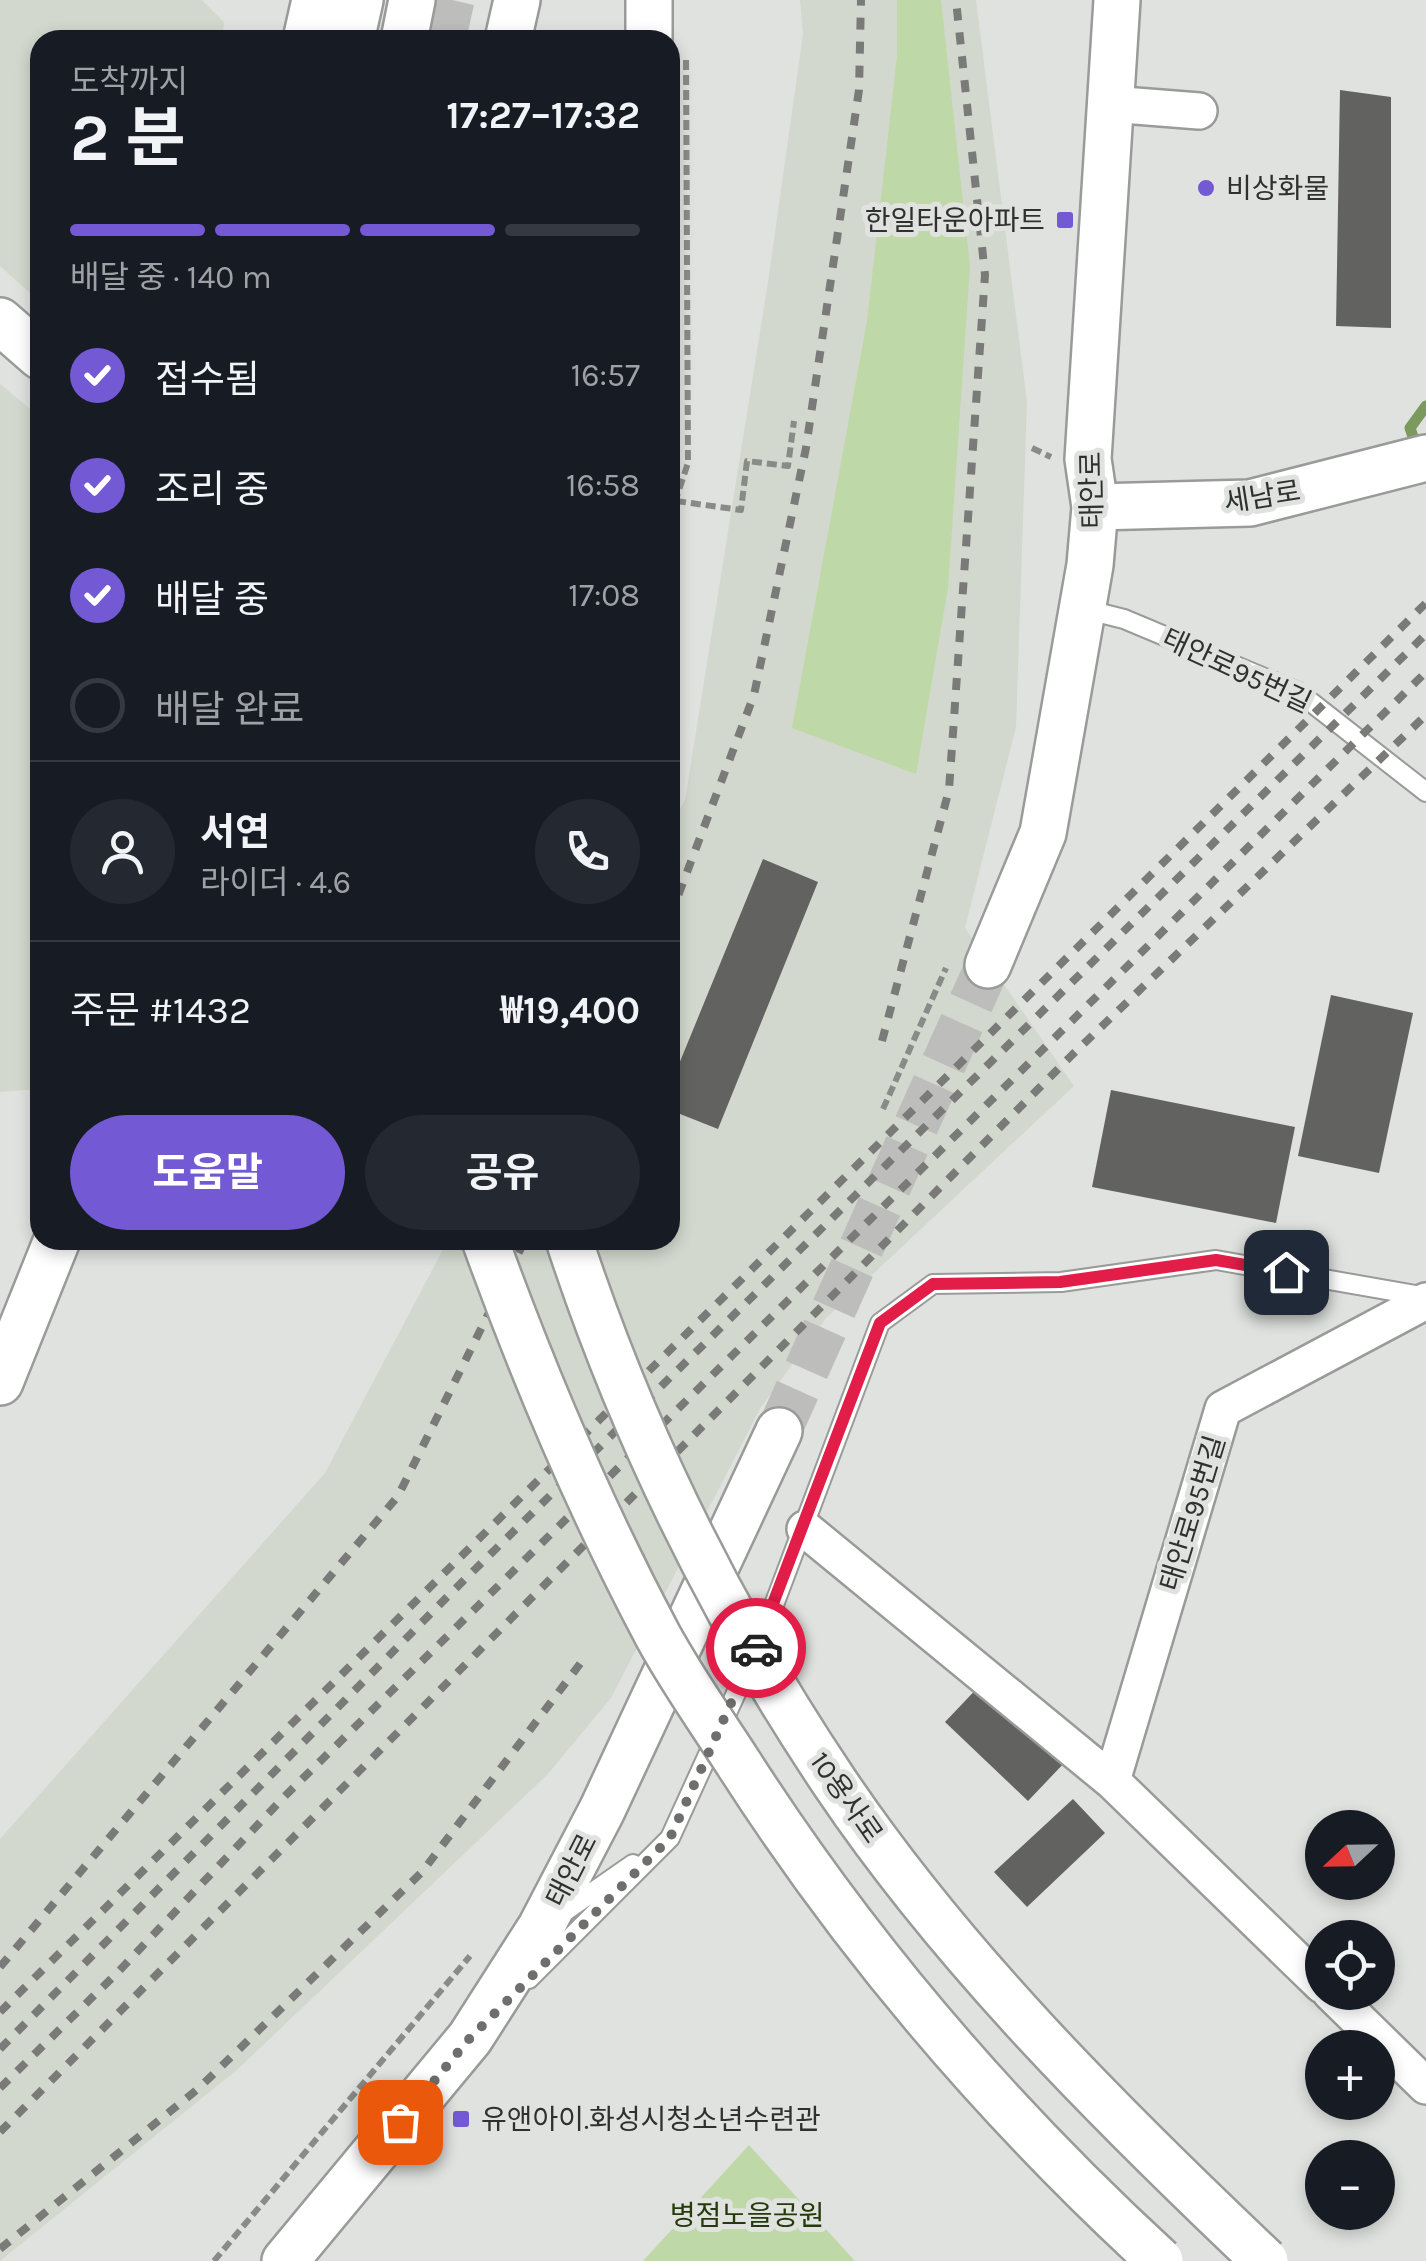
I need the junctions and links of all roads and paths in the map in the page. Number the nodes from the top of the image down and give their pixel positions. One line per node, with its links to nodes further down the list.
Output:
1 (315, 0): 7 (street)
2 (360, 0): 8 (street)
3 (412, 0): 9 (street)
4 (517, 0): 10 (street)
5 (649, 0): 11 (street)
6 (1117, 0): 12 (street, 태안로)
7 (308, 30)
8 (353, 30)
9 (406, 30)
10 (510, 30)
11 (663, 30)
12 (1110, 104): 13 (street); 25 (street, 태안로)
13 (1200, 111)
14 (680, 293): 23 (path)
15 (0, 321): 16 (street)
16 (30, 347)
17 (794, 422): 24 (path)
18 (1053, 440): 20 (path)
19 (1032, 448): 20 (path)
20 (1052, 458): 22 (path)
21 (1426, 458): 25 (street, 세남로)
22 (1051, 475)
23 (680, 488)
24 (680, 502)
25 (1095, 507): 26 (street, 태안로)
26 (1083, 609): 27 (lane, 태안로95번길); 28 (street, 태안로)
27 (1426, 792)
28 (969, 962): 29 (path)
29 (883, 1108)
30 (53, 1250): 34 (street)
31 (489, 1250): 47 (street, bridge)
32 (573, 1250): 48 (street, 10용사로, bridge)
33 (1426, 1299): 36 (lane, 태안로95번길); 37 (street, 태안로95번길)
34 (0, 1382)
35 (778, 1431): 39 (street, 태안로)
36 (804, 1529): 37 (street); 38 (lane, 태안로95번길)
37 (1112, 1781): 41 (street)
38 (670, 1838): 39 (lane); 43 (lane)
39 (542, 1927): 43 (street, 태안로)
40 (475, 1950): 45 (path)
41 (1305, 1968)
42 (1348, 2010): 44 (street)
43 (470, 2038): 46 (street, 태안로)
44 (1426, 2086)
45 (214, 2261)
46 (285, 2261)
47 (1160, 2261)
48 (1265, 2261)

